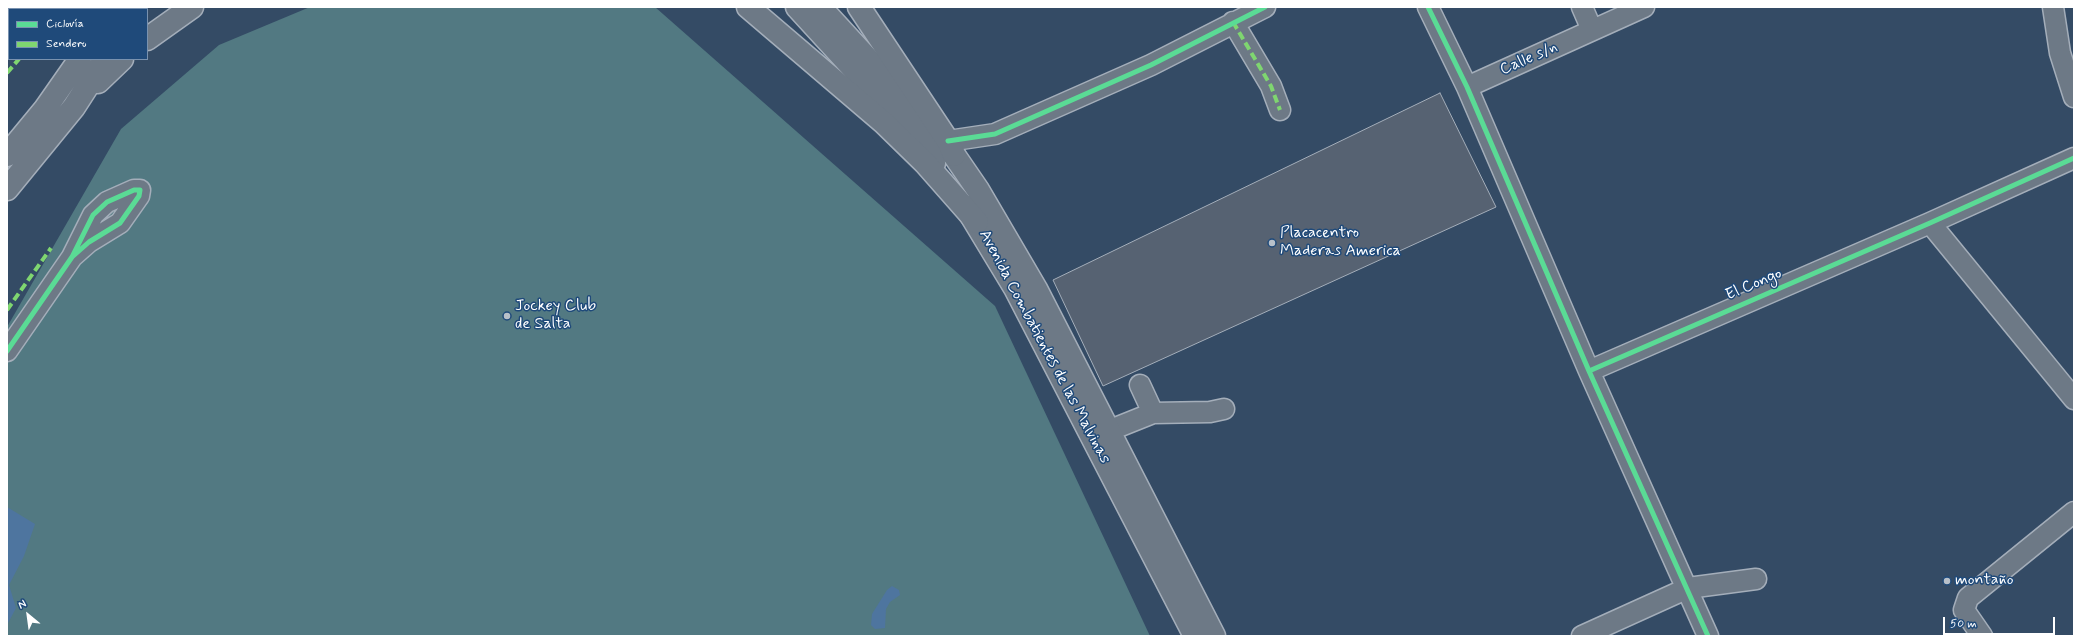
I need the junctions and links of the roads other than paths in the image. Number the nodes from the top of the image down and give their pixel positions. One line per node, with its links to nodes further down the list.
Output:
1 (192, 7): 13 (main road)
2 (797, 7): 25 (main road, Avenida Combatientes de las Malvinas)
3 (820, 7): 21 (main road, Avenida Combatientes de las Malvinas)
4 (859, 7): 21 (main road)
5 (1265, 7): 11 (street)
6 (1428, 7): 17 (street)
7 (1582, 7): 12 (street)
8 (1644, 7): 12 (street, Calle s/n)
9 (2053, 7): 18 (street)
10 (750, 10): 25 (main road)
11 (1233, 22): 20 (street); 21 (street)
12 (1592, 30): 17 (street, Calle s/n)
13 (148, 38)
14 (79, 60): 22 (main road)
15 (104, 60): 19 (main road)
16 (121, 60): 19 (main road)
17 (1467, 87): 29 (street)
18 (2074, 97)
19 (74, 107): 24 (main road)
20 (1280, 110)
21 (951, 148): 34 (main road, Avenida Combatientes de las Malvinas)
22 (7, 155)
23 (2074, 158): 26 (street, El Congo)
24 (7, 189)
25 (977, 222): 38 (main road, Avenida Combatientes de las Malvinas)
26 (1930, 223): 29 (street, El Congo); 31 (street)
27 (72, 257): 28 (street)
28 (7, 351)
29 (1589, 371): 37 (street)
30 (1140, 385): 33 (street)
31 (2074, 398)
32 (1224, 408): 33 (street)
33 (1153, 413): 34 (street)
34 (1108, 431): 39 (main road, Avenida Combatientes de las Malvinas)
35 (2074, 512): 42 (street)
36 (1756, 579): 37 (street)
37 (1688, 588): 40 (street); 41 (street)
38 (1195, 636)
39 (1214, 636)
40 (1582, 636)
41 (1708, 636)
42 (1982, 636)

